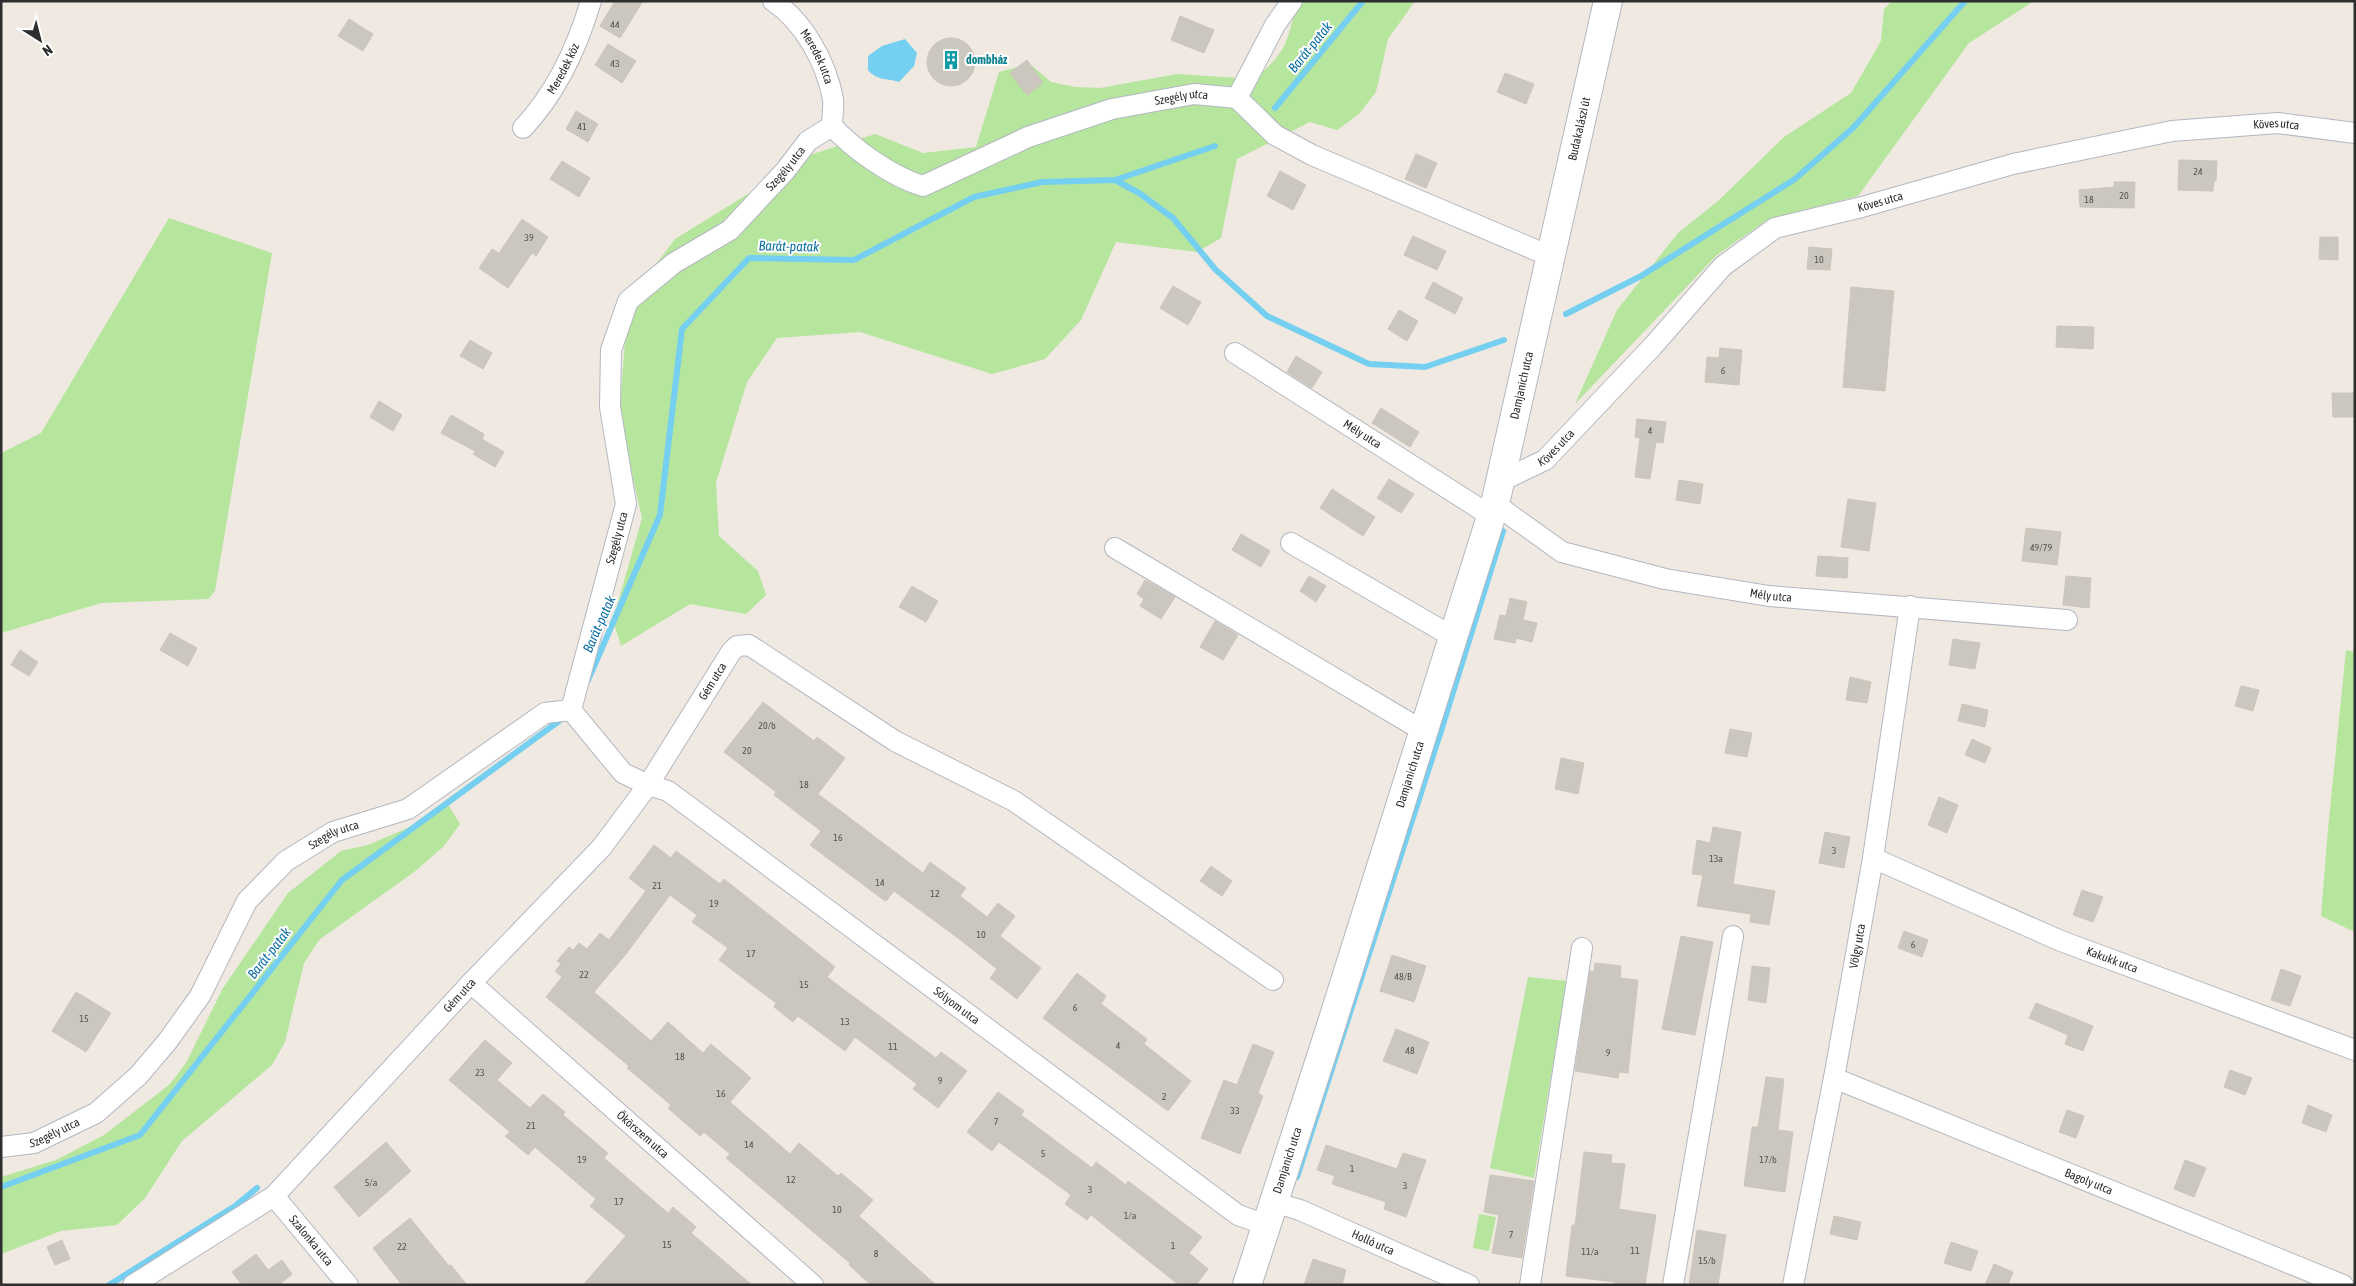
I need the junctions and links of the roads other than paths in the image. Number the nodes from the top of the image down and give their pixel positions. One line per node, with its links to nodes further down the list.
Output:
1 (592, 1): 7 (street, Meredek köz)
2 (773, 1): 6 (street, Meredek utca)
3 (1292, 1): 5 (street)
4 (1608, 1): 9 (main road, Budakalászi út)
5 (1237, 98): 6 (street, Szegély utca); 9 (street)
6 (832, 126): 17 (street, Szegély utca)
7 (523, 128)
8 (2355, 133): 11 (street, Köves utca)
9 (1552, 257): 11 (main road, Damjanich utca)
10 (1235, 353): 11 (street, Mély utca)
11 (1495, 500): 14 (street, Mély utca); 16 (main road, Damjanich utca)
12 (1291, 543): 16 (street)
13 (1115, 548): 18 (street)
14 (1910, 606): 15 (street, Mély utca); 20 (street, Völgy utca)
15 (2067, 620)
16 (1453, 637): 18 (main road, Damjanich utca)
17 (571, 710): 19 (street, Sólyom utca); 27 (street, Szegély utca)
18 (1424, 732): 29 (main road, Damjanich utca)
19 (648, 785): 23 (street, Gém utca); 24 (street, Gém utca); 29 (street, Sólyom utca)
20 (1873, 858): 25 (street, Kakukk utca); 26 (street, Völgy utca)
21 (1733, 936): 36 (street)
22 (1582, 948): 35 (street)
23 (1273, 980)
24 (471, 983): 28 (street, Gém utca); 32 (street, Ökörszem utca)
25 (2355, 1050)
26 (1834, 1078): 37 (street, Völgy utca); 38 (street, Bagoly utca)
27 (1, 1147)
28 (274, 1196): 30 (street, Gém utca); 31 (street, Szalonka utca)
29 (1270, 1214): 33 (main road, Damjanich utca); 34 (street, Holló utca)
30 (133, 1285)
31 (348, 1285)
32 (813, 1285)
33 (1247, 1285)
34 (1470, 1285)
35 (1530, 1285)
36 (1673, 1285)
37 (1793, 1285)
38 (2343, 1285)

